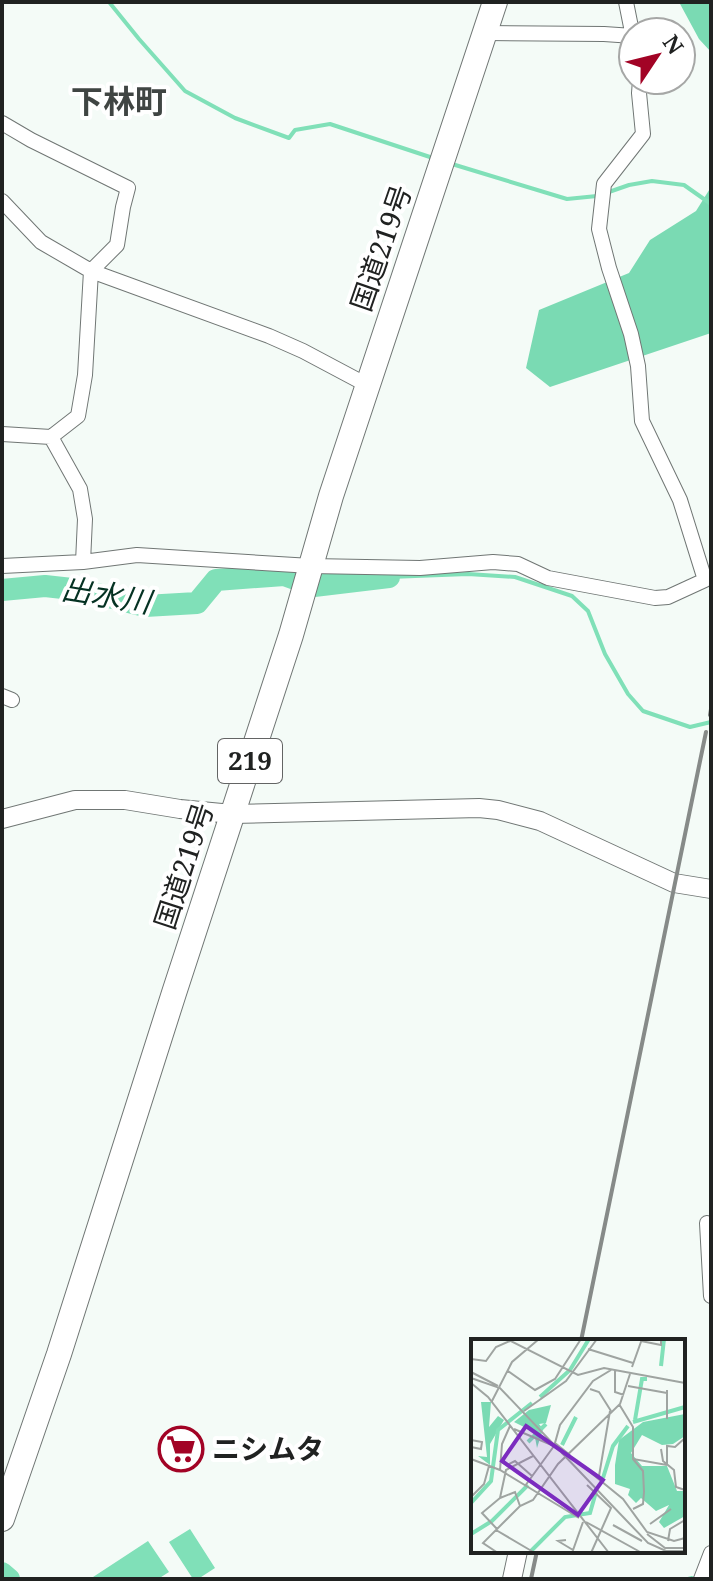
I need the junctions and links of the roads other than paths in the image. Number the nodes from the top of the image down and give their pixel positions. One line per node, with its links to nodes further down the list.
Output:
1 (495, 2): 2 (highway, 国道219号 / 219)
2 (486, 33): 3 (street); 8 (highway, 国道219号 / 219)
3 (617, 35)
4 (639, 96): 13 (street)
5 (2, 123): 7 (street)
6 (2, 201): 7 (street)
7 (91, 271): 8 (street); 10 (street)
8 (367, 385): 13 (highway, 国道219号 / 219)
9 (2, 434): 10 (street)
10 (51, 437): 11 (street)
11 (83, 562): 12 (street); 13 (street)
12 (2, 566)
13 (311, 566): 14 (highway, 国道219号 / 219)
14 (232, 814): 15 (street); 16 (street); 19 (highway, 国道219号 / 219)
15 (2, 819)
16 (711, 889)
17 (707, 1223): 18 (street)
18 (711, 1296)
19 (2, 1519)
20 (518, 1553): 22 (street)
21 (711, 1553): 23 (street)
22 (512, 1579)
23 (701, 1579)

